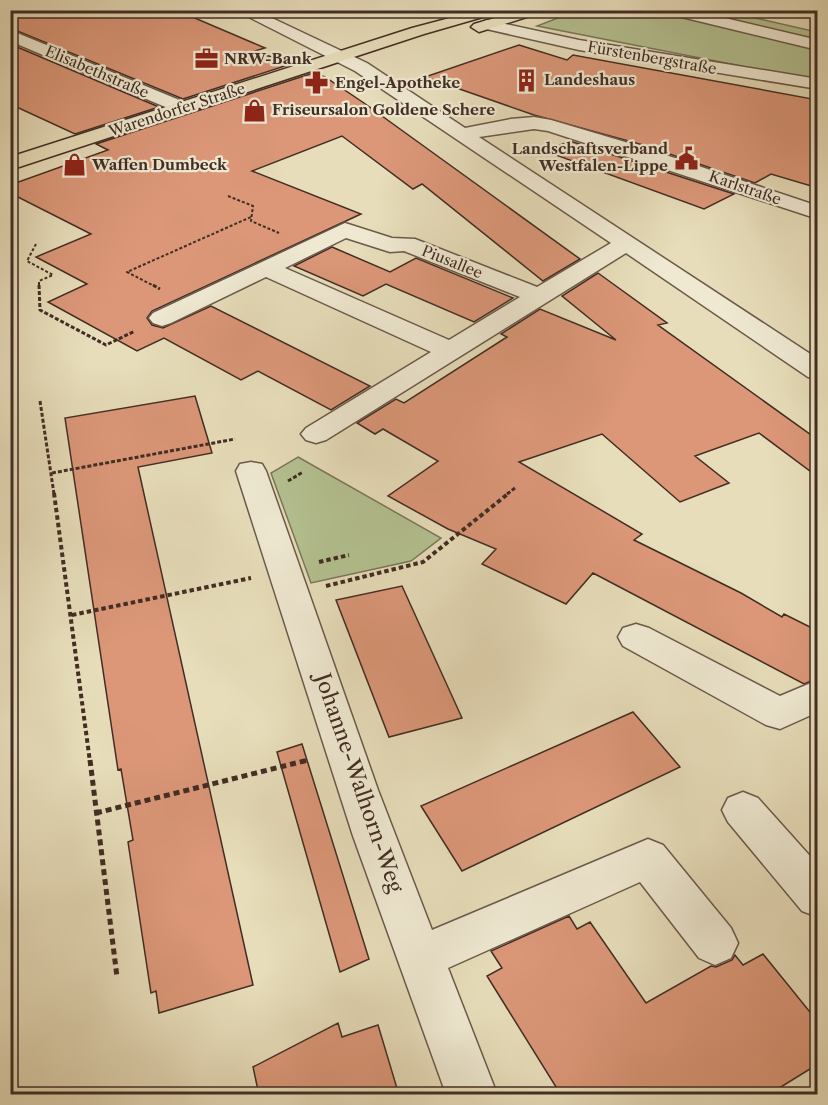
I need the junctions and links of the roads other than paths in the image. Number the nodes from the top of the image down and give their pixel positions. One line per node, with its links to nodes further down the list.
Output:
1 (242, 10): 10 (street)
2 (431, 10): 6 (main road)
3 (500, 10): 6 (main road)
4 (542, 10): 7 (main road)
5 (670, 10): 9 (street)
6 (463, 19): 7 (main road); 10 (main road)
7 (487, 25): 10 (main road); 11 (street, Fürstenbergstraße)
8 (10, 35): 12 (street, Elisabethstraße)
9 (818, 45)
10 (343, 57): 12 (main road, Warendorfer Straße); 13 (street)
11 (818, 84)
12 (183, 108): 14 (main road, Warendorfer Straße)
13 (464, 134): 15 (street, Karlstraße); 16 (street)
14 (10, 164)
15 (818, 213)
16 (630, 244): 18 (street); 21 (street)
17 (266, 268): 18 (street, Piusallee); 19 (street, Piusallee); 20 (street)
18 (538, 296): 20 (street)
19 (162, 318)
20 (451, 351): 22 (street)
21 (818, 371)
22 (316, 434)
23 (243, 455): 29 (street, Johanne-Walhorn-Weg)
24 (636, 637): 25 (street)
25 (818, 694)
26 (743, 810): 27 (street)
27 (818, 897)
28 (715, 944): 29 (street)
29 (421, 957): 30 (street, Johanne-Walhorn-Weg)
30 (471, 1095)

